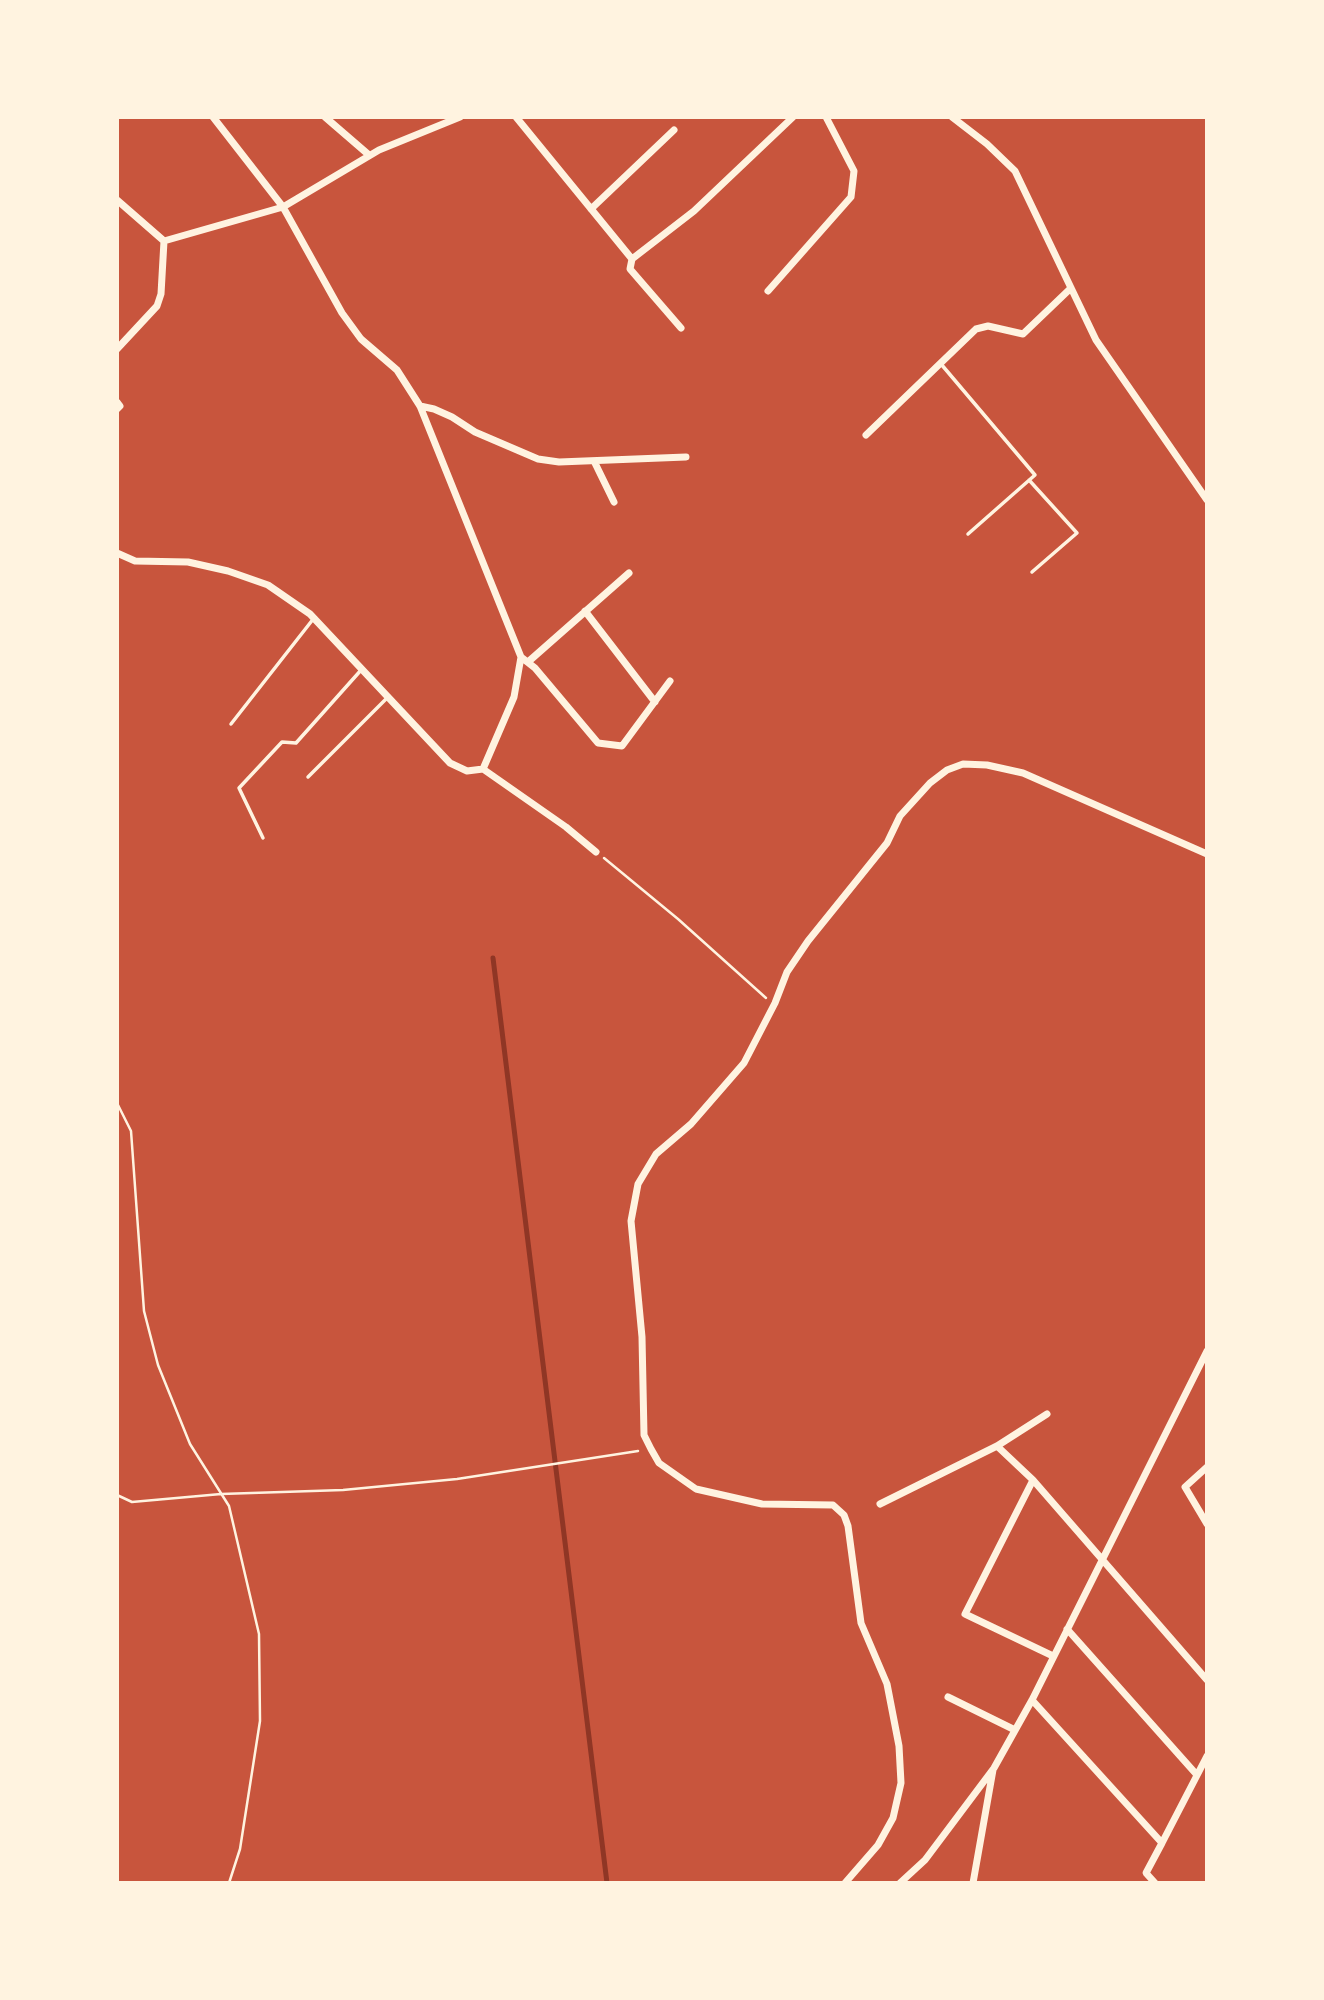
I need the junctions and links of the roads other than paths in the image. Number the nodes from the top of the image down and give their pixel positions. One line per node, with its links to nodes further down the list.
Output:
1 (213, 117): 11 (street)
2 (325, 117): 9 (street)
3 (516, 117): 12 (street)
4 (793, 117): 14 (street)
5 (826, 117): 16 (street)
6 (951, 117): 15 (street)
7 (454, 118): 9 (street)
8 (674, 130): 12 (street)
9 (369, 155): 11 (street)
10 (117, 200): 13 (street)
11 (283, 207): 13 (street); 21 (street)
12 (591, 209): 14 (street)
13 (164, 241): 18 (street)
14 (632, 259): 17 (street)
15 (1071, 288): 19 (street); 27 (street)
16 (768, 290)
17 (681, 328)
18 (117, 348)
19 (941, 364): 23 (street); 26 (lane)
20 (117, 402): 22 (street)
21 (420, 406): 25 (street); 35 (street)
22 (117, 409)
23 (866, 435)
24 (686, 457): 25 (street)
25 (594, 461): 28 (street)
26 (1029, 480): 29 (lane); 31 (lane)
27 (1207, 500)
28 (614, 502)
29 (968, 534)
30 (117, 553): 34 (street)
31 (1032, 572)
32 (629, 573): 33 (street)
33 (585, 611): 35 (street); 39 (street)
34 (314, 618): 36 (street); 40 (lane)
35 (525, 659): 39 (street); 41 (street)
36 (362, 669): 38 (street); 43 (lane)
37 (670, 681): 39 (street)
38 (388, 696): 41 (street); 42 (lane)
39 (655, 702)
40 (231, 724)
41 (483, 769): 44 (street)
42 (308, 777)
43 (263, 838)
44 (596, 852)
45 (1207, 854): 64 (street)
46 (1207, 1351): 53 (street)
47 (1047, 1414): 48 (street)
48 (996, 1447): 50 (street); 51 (street)
49 (1207, 1467): 52 (street)
50 (1033, 1480): 53 (street); 55 (street)
51 (880, 1504)
52 (1207, 1524)
53 (1101, 1561): 54 (street); 56 (street)
54 (1067, 1629): 55 (street); 62 (street)
55 (1054, 1657): 58 (street)
56 (1207, 1680)
57 (948, 1697): 59 (street)
58 (1032, 1700): 59 (street); 63 (street)
59 (1015, 1730): 61 (street)
60 (1207, 1756): 62 (street)
61 (994, 1768): 65 (street); 66 (street)
62 (1197, 1774): 63 (street)
63 (1162, 1843): 67 (street)
64 (845, 1883)
65 (900, 1883)
66 (973, 1883)
67 (1155, 1883)

